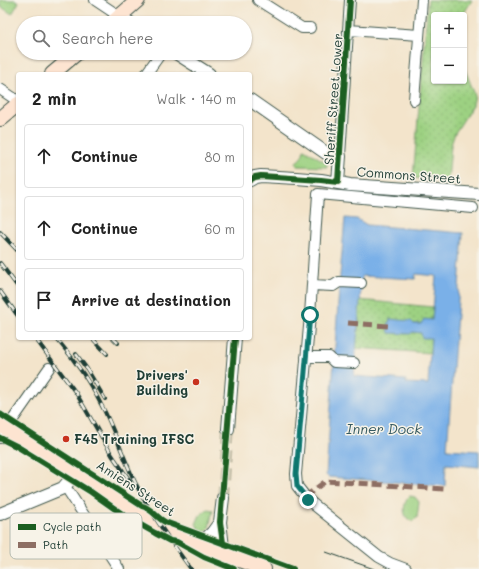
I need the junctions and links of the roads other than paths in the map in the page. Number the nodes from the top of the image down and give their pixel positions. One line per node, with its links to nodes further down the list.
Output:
1 (95, 0): 6 (street)
2 (138, 0): 7 (main road)
3 (258, 0): 8 (street)
4 (350, 0): 9 (street, Sheriff Street Lower)
5 (422, 0): 10 (street)
6 (114, 16)
7 (124, 16)
8 (310, 28)
9 (348, 30): 10 (street); 23 (street, Sheriff Street Lower)
10 (419, 35): 18 (street)
11 (69, 60): 14 (main road)
12 (156, 60): 15 (street)
13 (187, 60): 16 (street)
14 (54, 72)
15 (147, 72)
16 (206, 72)
17 (0, 89): 19 (street)
18 (414, 100)
19 (16, 101)
20 (252, 101): 23 (street)
21 (16, 104): 22 (main road)
22 (0, 119)
23 (340, 156): 25 (street, Sheriff Street Lower)
24 (252, 178): 25 (street, Sheriff Street Lower)
25 (338, 182): 26 (street, Commons Street)
26 (479, 194)
27 (473, 208): 29 (street)
28 (361, 283): 29 (street)
29 (312, 285): 31 (street)
30 (235, 340): 34 (street)
31 (306, 357): 32 (street); 49 (street)
32 (354, 363)
33 (49, 368): 35 (street)
34 (228, 429)
35 (2, 430): 36 (main road, Amiens Street)
36 (75, 474): 37 (street); 40 (main road, Amiens Street)
37 (64, 488): 39 (street); 41 (street)
38 (223, 498): 43 (street)
39 (83, 513)
40 (136, 513)
41 (0, 514)
42 (142, 516): 44 (main road, Amiens Street)
43 (220, 522): 44 (street); 45 (street)
44 (199, 545): 45 (main road, Amiens Street)
45 (224, 555): 48 (main road, Amiens Street)
46 (113, 559): 47 (street)
47 (119, 569)
48 (264, 569)
49 (406, 569)

